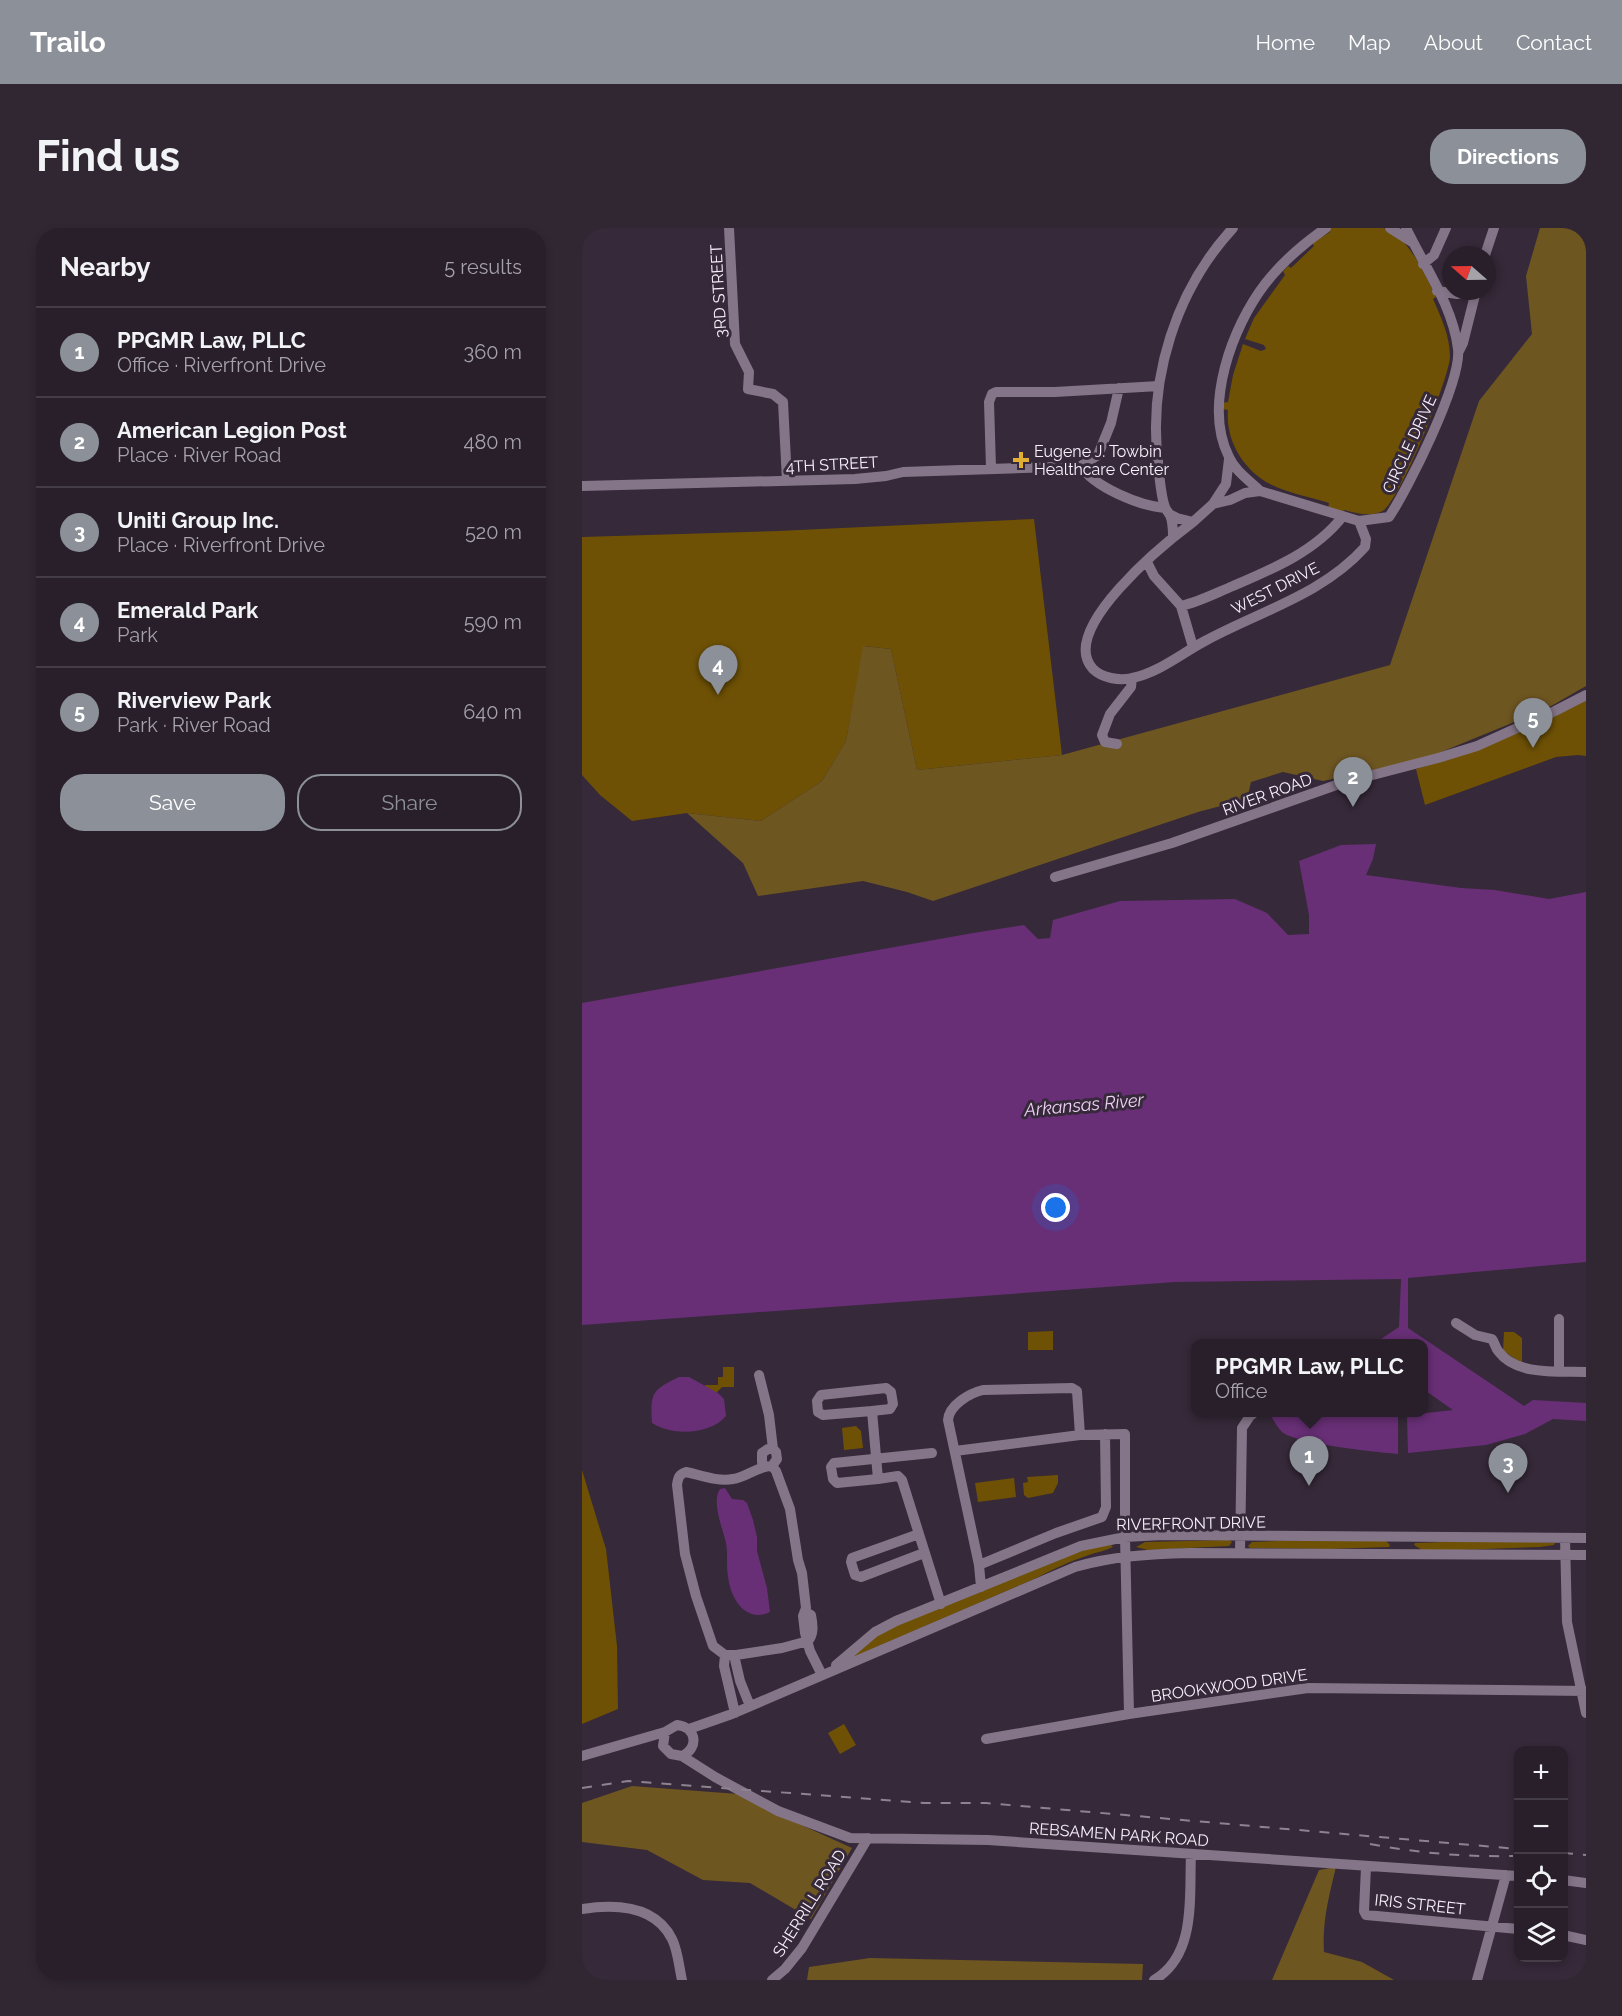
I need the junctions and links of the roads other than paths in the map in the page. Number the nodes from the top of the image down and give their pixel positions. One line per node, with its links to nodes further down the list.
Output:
1 (729, 228): 20 (street, 3RD STREET)
2 (1233, 228): 15 (street)
3 (1326, 228): 17 (street)
4 (1390, 228): 8 (street)
5 (1406, 228): 8 (street)
6 (1446, 228): 10 (street)
7 (1494, 228): 9 (street)
8 (1413, 242): 10 (street)
9 (1488, 246)
10 (1424, 264): 11 (street)
11 (1437, 291): 12 (street); 14 (street)
12 (1442, 292)
13 (1472, 300): 14 (street)
14 (1458, 351): 26 (street, CIRCLE DRIVE)
15 (1159, 386): 16 (street); 24 (street)
16 (1119, 388): 18 (street); 19 (street)
17 (1229, 459): 22 (street); 23 (street)
18 (1081, 466): 19 (street, 4TH STREET); 24 (street)
19 (991, 468): 20 (street, 4TH STREET)
20 (787, 481): 21 (street, 4TH STREET)
21 (584, 486)
22 (1260, 491): 23 (street); 25 (street, CIRCLE DRIVE)
23 (1214, 504): 27 (street)
24 (1167, 511): 27 (street); 28 (street)
25 (1343, 516): 26 (street, CIRCLE DRIVE); 30 (street)
26 (1359, 521): 31 (street, WEST DRIVE)
27 (1193, 522): 28 (street, WEST DRIVE)
28 (1173, 537): 29 (street, WEST DRIVE)
29 (1147, 562): 30 (street); 32 (street, WEST DRIVE)
30 (1181, 606): 31 (street)
31 (1193, 647): 32 (street, WEST DRIVE)
32 (1132, 678): 34 (street)
33 (1586, 694): 35 (street, RIVER ROAD)
34 (1117, 744)
35 (1055, 877)
36 (1559, 1319): 38 (street)
37 (1456, 1323): 38 (street)
38 (1559, 1371): 39 (street)
39 (1586, 1372)
40 (759, 1375): 48 (street)
41 (872, 1411): 41 (street); 47 (street)
42 (1249, 1417): 51 (street)
43 (1104, 1434): 44 (street); 52 (street); 60 (street)
44 (1080, 1435): 45 (street); 45 (street)
45 (955, 1451): 60 (street)
46 (932, 1454): 47 (street)
47 (876, 1458): 49 (street); 49 (street)
48 (768, 1466): 63 (street); 64 (street)
49 (878, 1479): 50 (street)
50 (919, 1534): 55 (street); 55 (street)
51 (1240, 1536): 52 (street, RIVERFRONT DRIVE); 53 (street, RIVERFRONT DRIVE); 56 (street)
52 (1125, 1537): 58 (street); 61 (street, RIVERFRONT DRIVE)
53 (1565, 1538): 54 (street, RIVERFRONT DRIVE); 59 (street)
54 (1586, 1538)
55 (924, 1553): 62 (street)
56 (1240, 1554): 58 (street, RIVERFRONT DRIVE); 59 (street, RIVERFRONT DRIVE)
57 (1586, 1555): 59 (street, RIVERFRONT DRIVE)
58 (1125, 1556): 65 (street, RIVERFRONT DRIVE); 72 (street)
59 (1565, 1556): 68 (street)
60 (979, 1565): 61 (street)
61 (981, 1587): 62 (street, RIVERFRONT DRIVE)
62 (940, 1604): 65 (street, RIVERFRONT DRIVE)
63 (808, 1641): 64 (street); 65 (street)
64 (730, 1655): 66 (street); 67 (street)
65 (826, 1673): 69 (street, RIVERFRONT DRIVE)
66 (740, 1681): 67 (street); 69 (street)
67 (729, 1685): 70 (street)
68 (1583, 1691): 71 (street); 72 (street, BROOKWOOD DRIVE)
69 (750, 1706): 70 (street, RIVERFRONT DRIVE)
70 (734, 1713): 73 (street, RIVERFRONT DRIVE); 77 (street, RIVERFRONT DRIVE)
71 (1586, 1713)
72 (1129, 1714): 75 (street, BROOKWOOD DRIVE)
73 (689, 1729): 74 (street, REBSAMEN PARK ROAD); 77 (street, REBSAMEN PARK ROAD)
74 (665, 1732): 76 (street, REBSAMEN PARK ROAD); 78 (street)
75 (986, 1739)
76 (620, 1745): 78 (street, REBSAMEN PARK ROAD); 79 (street, REBSAMEN PARK ROAD)
77 (694, 1745): 80 (street); 81 (street, REBSAMEN PARK ROAD)
78 (663, 1746): 80 (street, REBSAMEN PARK ROAD)
79 (582, 1756)
80 (682, 1756): 81 (street, REBSAMEN PARK ROAD)
81 (730, 1784): 82 (street, REBSAMEN PARK ROAD)
82 (868, 1838): 83 (street, REBSAMEN PARK ROAD); 95 (street, SHERRILL ROAD)
83 (1191, 1854): 84 (street, REBSAMEN PARK ROAD); 96 (street)
84 (1366, 1867): 85 (street, REBSAMEN PARK ROAD); 90 (street, IRIS STREET)
85 (1506, 1875): 86 (street, REBSAMEN PARK ROAD); 90 (street)
86 (1514, 1876)
87 (1568, 1881): 88 (street)
88 (1586, 1883)
89 (582, 1909): 94 (street)
90 (1491, 1927): 91 (street, IRIS STREET); 97 (street)
91 (1514, 1929)
92 (1568, 1936): 93 (street)
93 (1586, 1940)
94 (682, 1980)
95 (772, 1980)
96 (1154, 1980)
97 (1477, 1980)

